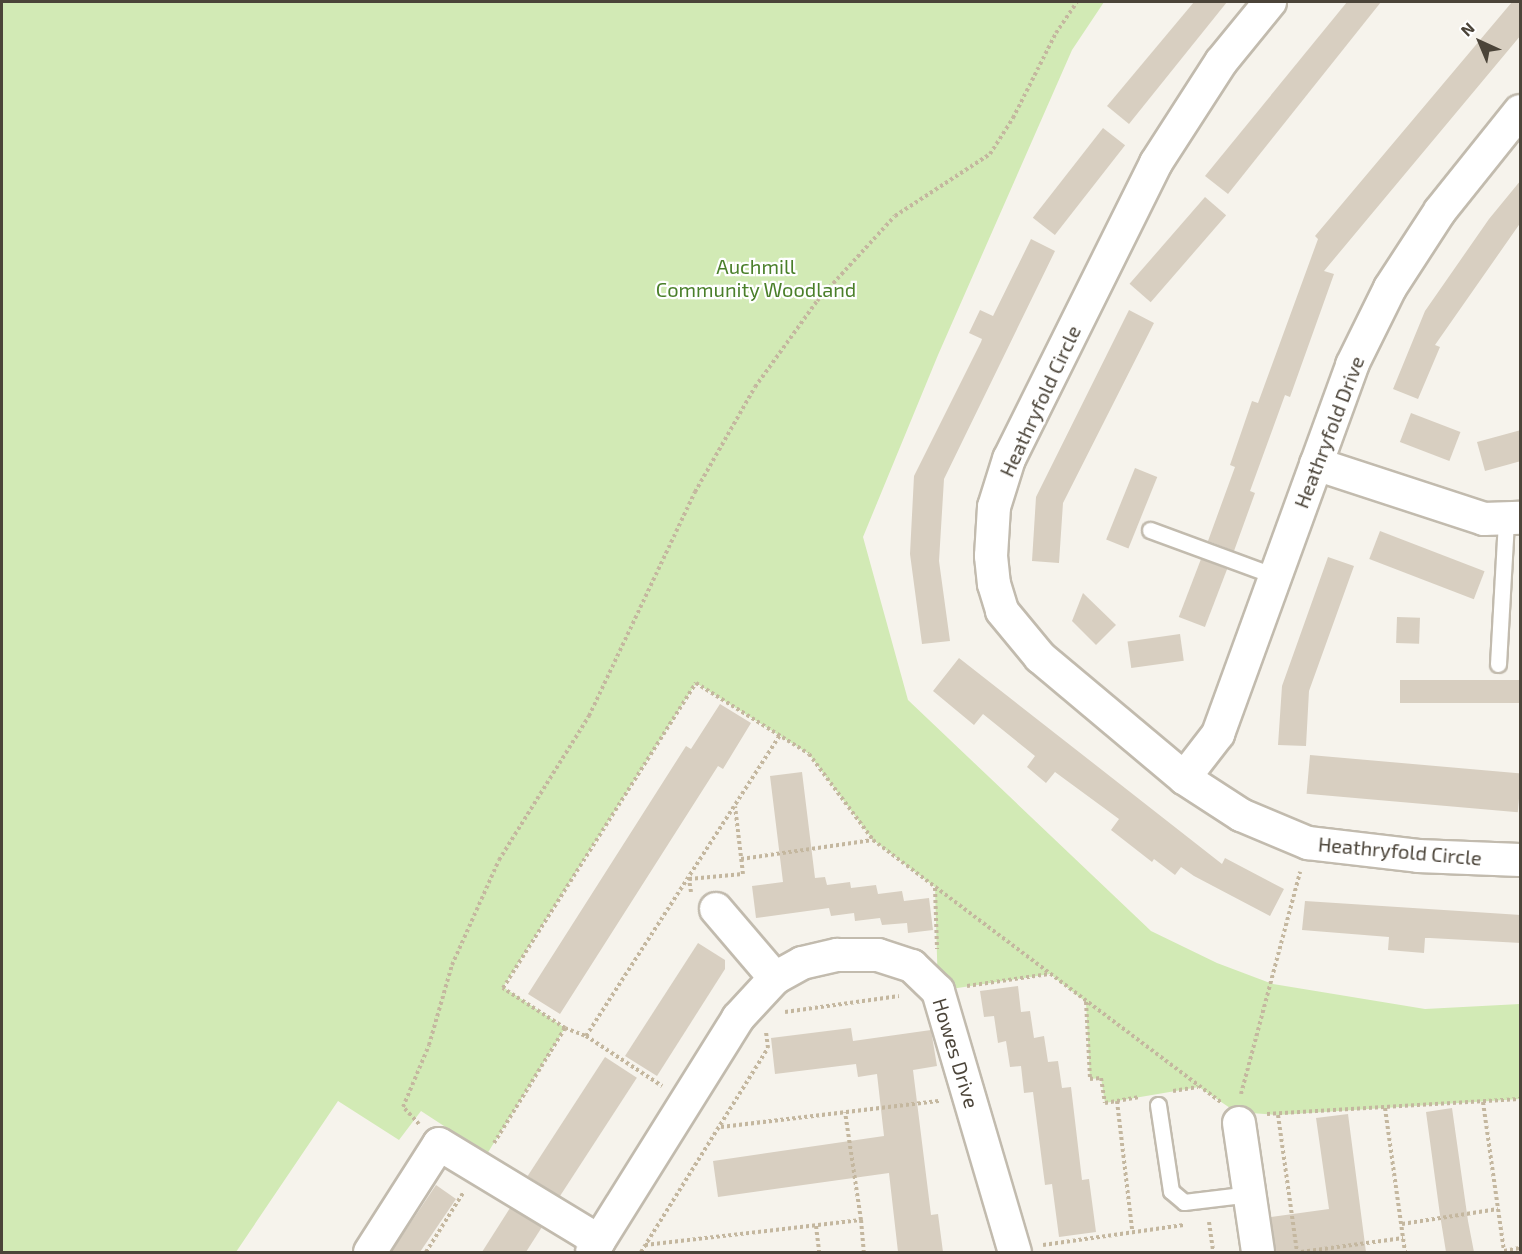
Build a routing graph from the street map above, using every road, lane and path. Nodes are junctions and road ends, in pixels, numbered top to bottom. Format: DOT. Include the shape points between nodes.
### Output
graph roads {
  1 [pos="1077,2"];
  2 [pos="1270,2"];
  3 [pos="1521,111"];
  4 [pos="1316,464"];
  5 [pos="1514,518"];
  6 [pos="1150,530"];
  7 [pos="1275,576"];
  8 [pos="1498,664"];
  9 [pos="780,735"];
  10 [pos="1184,778"];
  11 [pos="735,805"];
  12 [pos="873,840"];
  13 [pos="1308,843"];
  14 [pos="741,859"];
  15 [pos="1521,861"];
  16 [pos="689,879"];
  17 [pos="935,887"];
  18 [pos="716,909"];
  19 [pos="1050,974"];
  20 [pos="775,978"];
  21 [pos="938,991"];
  22 [pos="1086,1002"];
  23 [pos="751,1016"];
  24 [pos="566,1028"];
  25 [pos="586,1036"];
  26 [pos="1199,1087"];
  27 [pos="970,1097"];
  28 [pos="1157,1098"];
  29 [pos="1117,1101"];
  30 [pos="686,1102"];
  31 [pos="1483,1102"];
  32 [pos="1385,1108"];
  33 [pos="845,1112"];
  34 [pos="1278,1115"];
  35 [pos="1239,1123"];
  36 [pos="720,1128"];
  37 [pos="439,1144"];
  38 [pos="1251,1194"];
  39 [pos="1498,1209"];
  40 [pos="861,1220"];
  41 [pos="1198,1223"];
  42 [pos="1402,1224"];
  43 [pos="1187,1225"];
  44 [pos="816,1226"];
  45 [pos="1132,1229"];
  46 [pos="1403,1238"];
  47 [pos="645,1245"];
  48 [pos="596,1247"];
  49 [pos="1521,1248"];
  50 [pos="1014,1251"];
  51 [pos="370,1252"];
  52 [pos="641,1252"];
  53 [pos="819,1252"];
  54 [pos="864,1252"];
  55 [pos="1214,1252"];
  56 [pos="1258,1252"];
  57 [pos="1299,1252"];
  58 [pos="1405,1252"];
  59 [pos="1504,1252"];
  1 -- 37 [label="path" via="990,154 895,216 817,302 754,387 695,492 589,716 499,860 452,965 429,1045 404,1107"];
  2 -- 10 [label="street, Heathryfold Circle" via="1221,62 1156,163 1009,459 994,507 991,556 1002,611 1040,657"];
  3 -- 4 [label="street, Heathryfold Drive" via="1440,211 1390,288 1352,365"];
  4 -- 5 [label="street" via="1484,519"];
  4 -- 7 [label="street, Heathryfold Drive"];
  5 -- 8 [label="lane"];
  6 -- 7 [label="lane"];
  7 -- 10 [label="street, Heathryfold Drive" via="1218,734"];
  9 -- 11 [label="path"];
  10 -- 13 [label="street, Heathryfold Circle" via="1241,815"];
  11 -- 14 [label="path"];
  11 -- 16 [label="path"];
  12 -- 14 [label="path"];
  13 -- 15 [label="street, Heathryfold Circle" via="1418,856"];
  13 -- 35 [label="path" via="1236,1112"];
  14 -- 16 [label="path" via="743,874"];
  16 -- 18 [label="path" via="693,911"];
  16 -- 25 [label="path"];
  17 -- 21 [label="path"];
  18 -- 20 [label="street"];
  19 -- 21 [label="path"];
  20 -- 21 [label="street, Howes Drive" via="802,963 837,955 878,955 912,966"];
  20 -- 23 [label="street, Howes Drive"];
  21 -- 23 [label="path"];
  21 -- 27 [label="street, Howes Drive"];
  22 -- 29 [label="path" via="1090,1079 1101,1078 1105,1103"];
  23 -- 30 [label="street, Howes Drive"];
  23 -- 36 [label="path" via="768,1048"];
  24 -- 25 [label="path"];
  25 -- 30 [label="path"];
  26 -- 28 [label="path"];
  27 -- 33 [label="path"];
  27 -- 50 [label="street, Howes Drive"];
  28 -- 29 [label="path"];
  28 -- 38 [label="lane" via="1170,1191 1184,1202"];
  29 -- 45 [label="path"];
  30 -- 48 [label="street, Howes Drive"];
  31 -- 39 [label="path"];
  32 -- 42 [label="path"];
  33 -- 36 [label="path"];
  33 -- 40 [label="path"];
  34 -- 57 [label="path"];
  35 -- 38 [label="street"];
  36 -- 47 [label="path"];
  37 -- 48 [label="street, Howes Drive"];
  37 -- 51 [label="street"];
  38 -- 56 [label="street"];
  39 -- 42 [label="path"];
  39 -- 59 [label="path"];
  40 -- 44 [label="path"];
  40 -- 54 [label="path"];
  41 -- 55 [label="path" via="1210,1222"];
  42 -- 46 [label="path"];
  43 -- 50 [label="path"];
  44 -- 47 [label="path"];
  44 -- 53 [label="path"];
  46 -- 57 [label="path"];
  46 -- 58 [label="path"];
  47 -- 52 [label="path"];
  49 -- 59 [label="path"];
}
